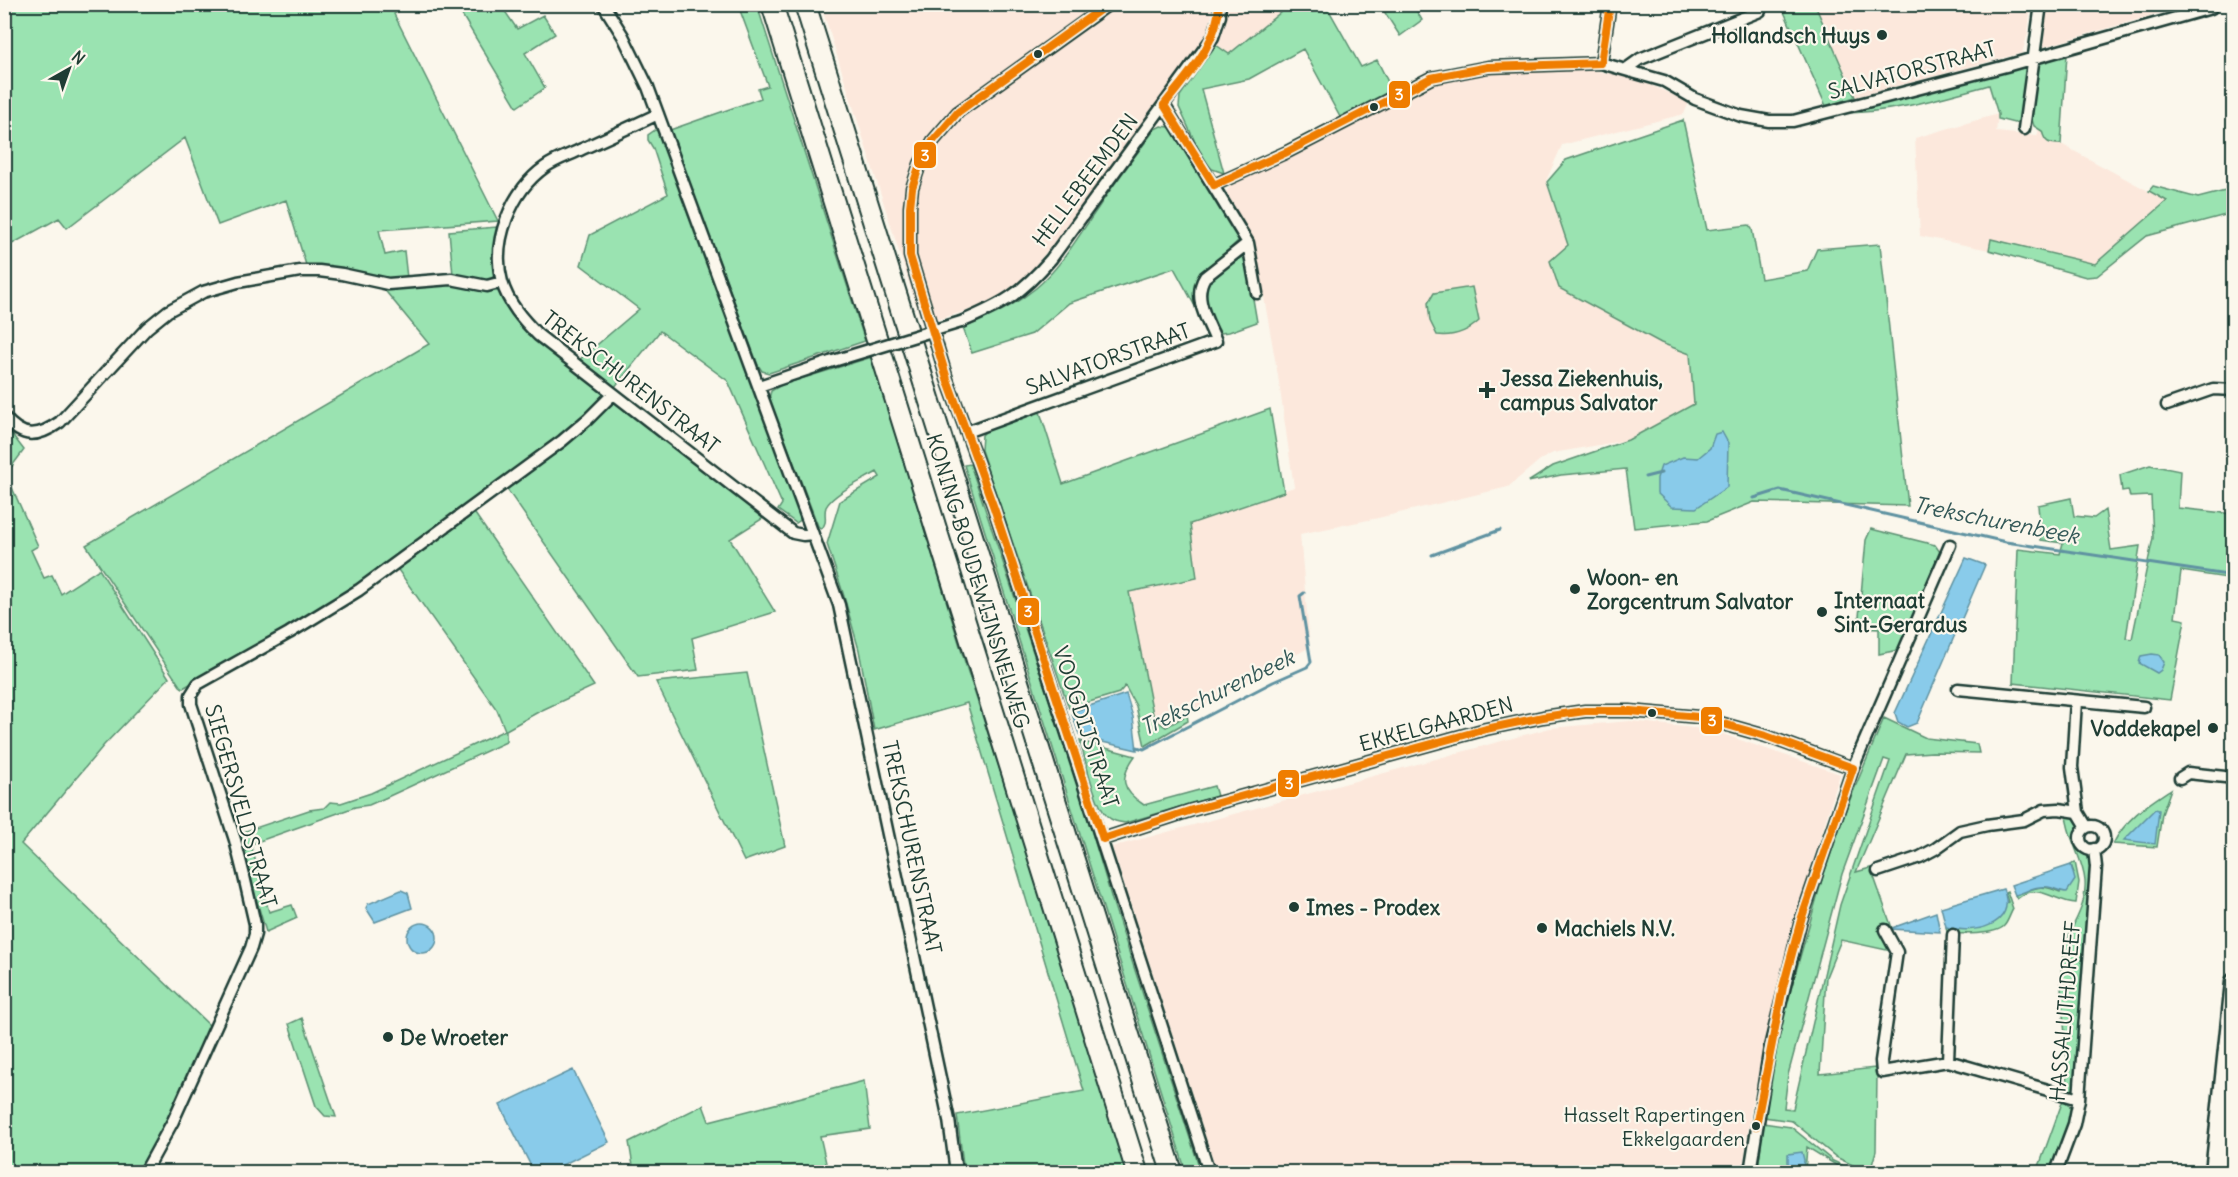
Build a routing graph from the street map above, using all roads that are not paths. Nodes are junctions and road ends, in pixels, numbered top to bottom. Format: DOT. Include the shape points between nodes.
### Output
graph roads {
  1 [pos="603,4"];
  2 [pos="772,4"];
  3 [pos="805,4"];
  4 [pos="1108,4"];
  5 [pos="1219,4"];
  6 [pos="1610,4"];
  7 [pos="2041,4"];
  8 [pos="2211,8"];
  9 [pos="1760,11"];
  10 [pos="2034,58"];
  11 [pos="1601,63"];
  12 [pos="1626,69"];
  13 [pos="1164,105"];
  14 [pos="658,114"];
  15 [pos="2024,129"];
  16 [pos="1214,185"];
  17 [pos="1248,243"];
  18 [pos="502,282"];
  19 [pos="1257,293"];
  20 [pos="759,386"];
  21 [pos="2234,390"];
  22 [pos="613,394"];
  23 [pos="2167,405"];
  24 [pos="4,417"];
  25 [pos="966,432"];
  26 [pos="813,534"];
  27 [pos="1950,545"];
  28 [pos="1958,689"];
  29 [pos="2076,700"];
  30 [pos="2144,707"];
  31 [pos="1853,768"];
  32 [pos="2180,778"];
  33 [pos="2234,778"];
  34 [pos="2078,812"];
  35 [pos="2087,827"];
  36 [pos="1102,839"];
  37 [pos="2094,849"];
  38 [pos="1878,870"];
  39 [pos="1885,930"];
  40 [pos="1953,935"];
  41 [pos="2234,982"];
  42 [pos="1948,1061"];
  43 [pos="2079,1099"];
  44 [pos="2234,1112"];
  45 [pos="145,1173"];
  46 [pos="956,1173"];
  47 [pos="1137,1173"];
  48 [pos="1172,1173"];
  49 [pos="1209,1173"];
  50 [pos="1750,1173"];
  51 [pos="2056,1173"];
  52 [pos="2214,1173"];
  53 [pos="2227,1173"];
  1 -- 14 [label="street, TREKSCHURENSTRAAT" via="623,36"];
  2 -- 47 [label="highway, KONING BOUDEWIJNSNELWEG"];
  3 -- 48 [label="highway, KONING BOUDEWIJNSNELWEG"];
  4 -- 25 [label="street" via="958,112 933,141 912,188 910,256"];
  5 -- 13 [label="street, HELLEBEEMDEN" via="1220,16 1213,37"];
  6 -- 11 [label="street"];
  7 -- 10 [label="street"];
  8 -- 10 [label="street, SALVATORSTRAAT"];
  9 -- 12 [label="street" via="1640,59"];
  10 -- 12 [label="street, SALVATORSTRAAT" via="1793,121 1741,116 1695,99 1664,81"];
  10 -- 15 [label="street"];
  11 -- 12 [label="street, SALVATORSTRAAT"];
  11 -- 16 [label="street, SALVATORSTRAAT" via="1488,67 1431,78"];
  13 -- 16 [label="street"];
  13 -- 20 [label="street, HELLEBEEMDEN, bridge" via="1038,274 1012,297 961,322"];
  14 -- 18 [label="street, TREKSCHURENSTRAAT" via="557,160 534,177 516,199 505,224 500,250"];
  14 -- 20 [label="street, TREKSCHURENSTRAAT"];
  16 -- 17 [label="street"];
  17 -- 19 [label="street"];
  17 -- 25 [label="street, SALVATORSTRAAT" via="1202,282 1199,296 1216,341"];
  18 -- 22 [label="street, TREKSCHURENSTRAAT" via="512,304 538,335"];
  18 -- 24 [label="street" via="487,286 451,279 388,284 320,271 238,282 203,292 168,311 49,430 24,434"];
  20 -- 26 [label="street, TREKSCHURENSTRAAT"];
  21 -- 23 [label="street" via="2214,389"];
  22 -- 26 [label="street, TREKSCHURENSTRAAT" via="793,534"];
  22 -- 45 [label="street, SIEGERSVELDSTRAAT" via="562,441 359,590 192,690 191,704 235,840 255,934 173,1121"];
  25 -- 36 [label="street, VOOGDIJSTRAAT"];
  26 -- 46 [label="street, TREKSCHURENSTRAAT" via="851,656 949,1120"];
  27 -- 31 [label="street"];
  28 -- 29 [label="street"];
  29 -- 30 [label="street"];
  29 -- 34 [label="street" via="2072,767"];
  31 -- 36 [label="street, EKKELGAARDEN" via="1766,736 1699,717 1584,711 1486,729 1192,810"];
  31 -- 50 [label="street" via="1786,976 1768,1057"];
  32 -- 33 [label="street" via="2188,773"];
  34 -- 35 [label="street"];
  34 -- 38 [label="street" via="2044,810 2024,820 1960,831 1920,857"];
  35 -- 37 [label="street" via="2080,836 2081,844"];
  35 -- 37 [label="street" via="2096,827 2103,835 2101,845"];
  36 -- 49 [label="street, VOOGDIJSTRAAT"];
  37 -- 43 [label="street, HASSALUTHDREEF" via="2096,867"];
  39 -- 42 [label="street" via="1897,952 1882,1072"];
  40 -- 42 [label="street"];
  41 -- 52 [label="main road"];
  42 -- 43 [label="street"];
  43 -- 51 [label="street, HASSALUTHDREEF"];
  44 -- 53 [label="main road"];
}
